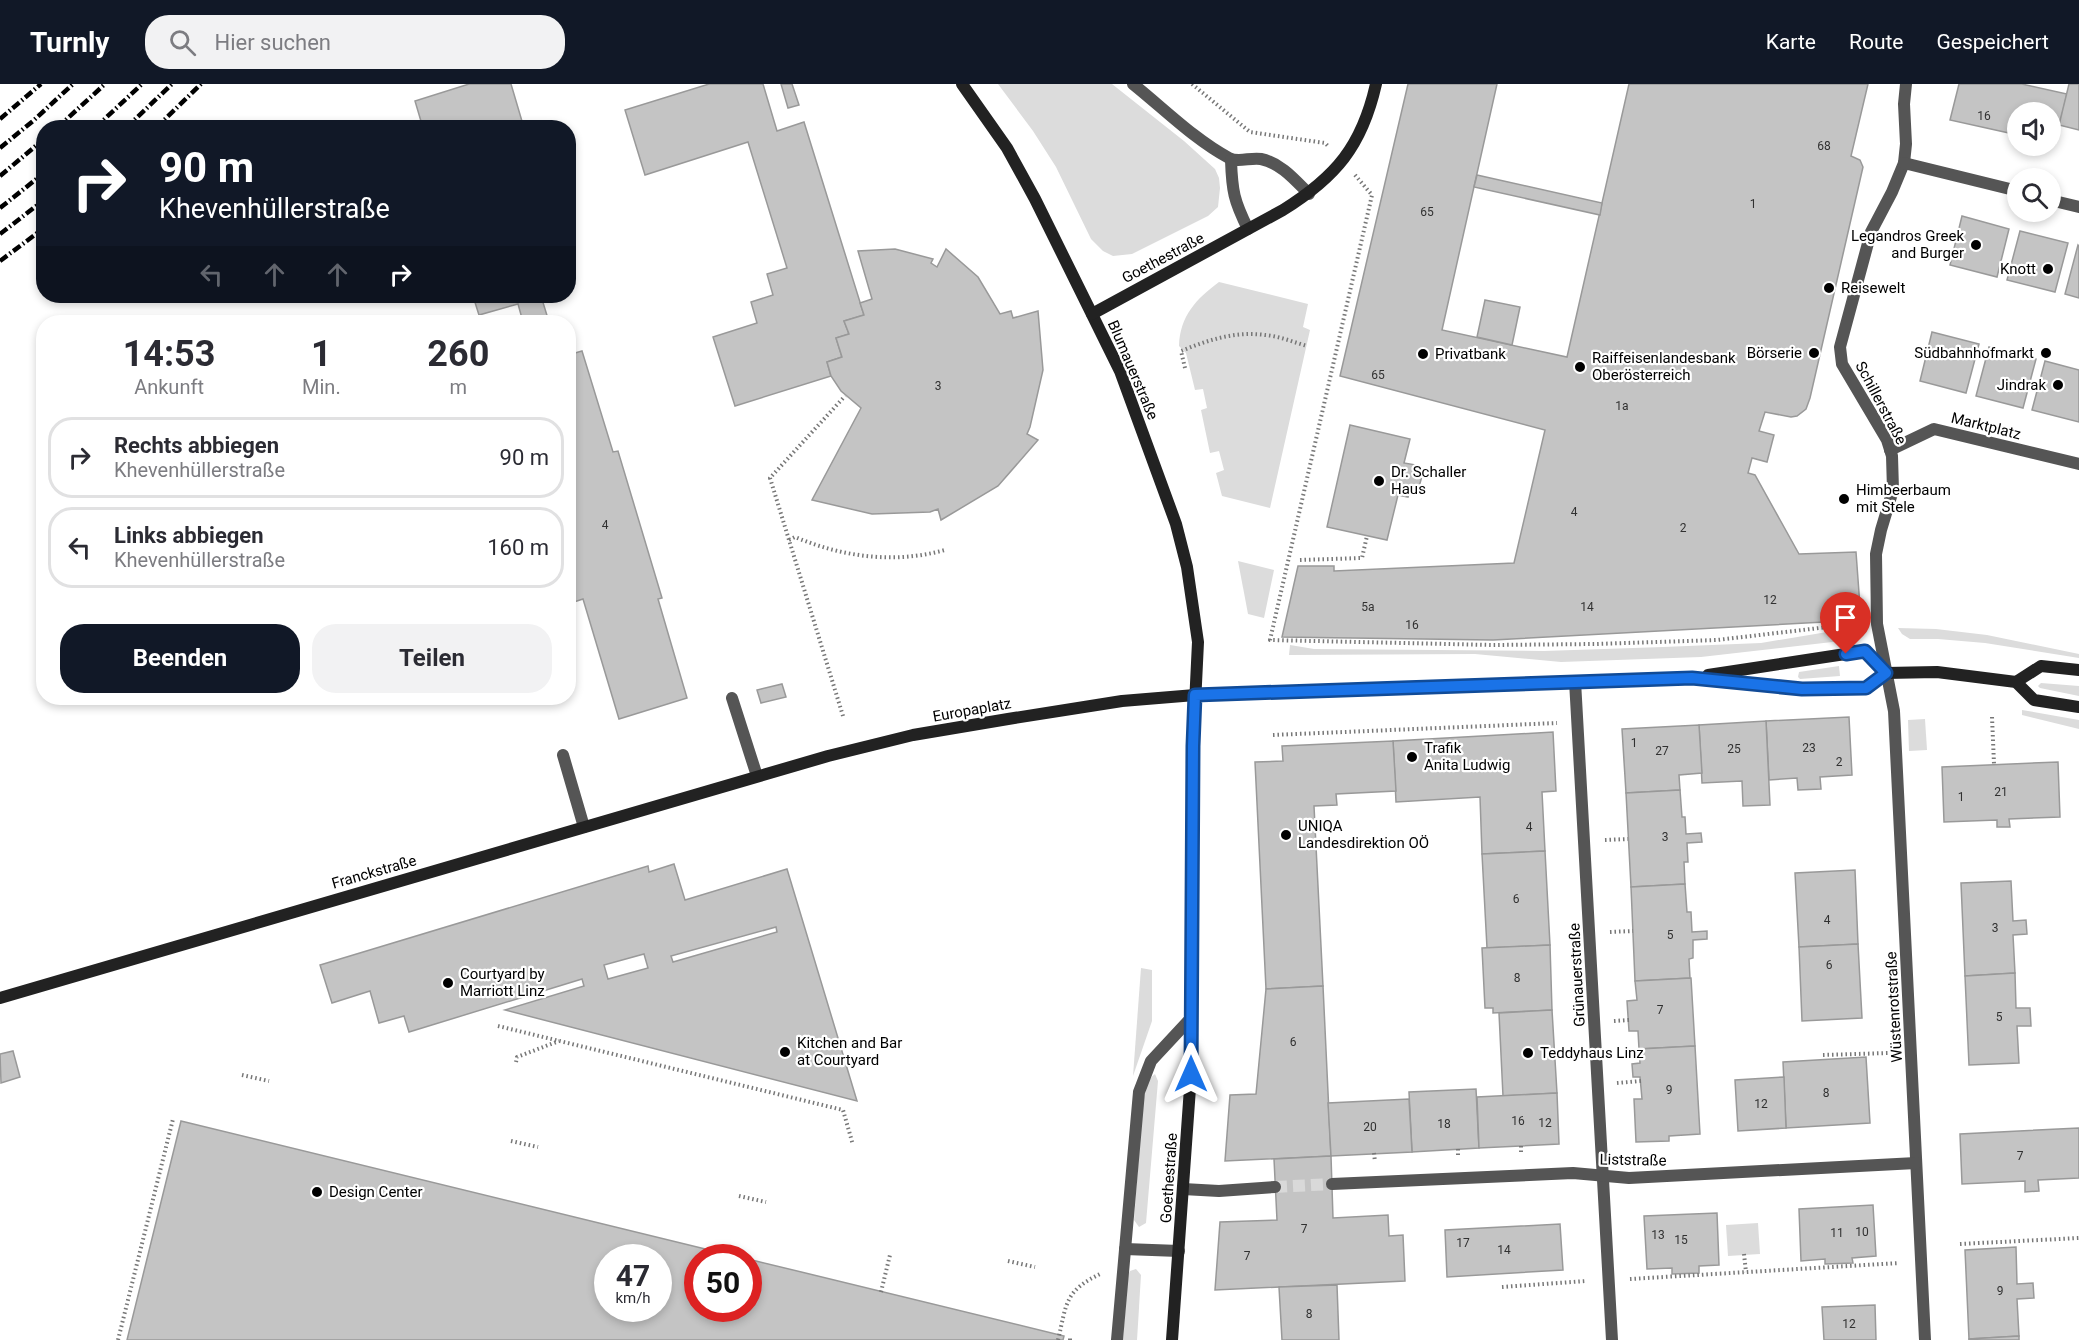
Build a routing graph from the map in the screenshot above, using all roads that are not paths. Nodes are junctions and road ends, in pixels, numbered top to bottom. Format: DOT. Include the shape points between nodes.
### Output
graph roads {
  1 [pos="962,84"];
  2 [pos="1133,84"];
  3 [pos="1376,84"];
  4 [pos="1906,84"];
  5 [pos="1231,160"];
  6 [pos="1904,163"];
  7 [pos="2007,188"];
  8 [pos="1309,194"];
  9 [pos="2061,203"];
  10 [pos="2079,207"];
  11 [pos="1248,229"];
  12 [pos="1092,314"];
  13 [pos="1890,450"];
  14 [pos="2079,464"];
  15 [pos="2079,670"];
  16 [pos="1886,673"];
  17 [pos="1692,678"];
  18 [pos="1575,681"];
  19 [pos="2016,682"];
  20 [pos="1195,695"];
  21 [pos="732,698"];
  22 [pos="2079,707"];
  23 [pos="563,755"];
  24 [pos="757,776"];
  25 [pos="584,827"];
  26 [pos="0,998"];
  27 [pos="1192,1017"];
  28 [pos="1916,1163"];
  29 [pos="1603,1176"];
  30 [pos="1332,1184"];
  31 [pos="1275,1187"];
  32 [pos="1183,1189"];
  33 [pos="1125,1249"];
  34 [pos="1179,1251"];
  35 [pos="1117,1340"];
  36 [pos="1172,1340"];
  37 [pos="1612,1340"];
  38 [pos="1925,1340"];
  1 -- 12 [label="main road, Blumauerstraße" via="1007,148"];
  2 -- 5 [label="street"];
  3 -- 8 [label="main road, Goethestraße" via="1355,143 1343,162"];
  4 -- 6 [label="street, Schillerstraße"];
  5 -- 8 [label="street" via="1260,159 1290,175"];
  5 -- 11 [label="street" via="1232,191"];
  6 -- 7 [label="street"];
  6 -- 13 [label="street, Schillerstraße" via="1871,232 1840,347 1842,364"];
  8 -- 11 [label="main road, Goethestraße"];
  9 -- 10 [label="street"];
  11 -- 12 [label="main road, Goethestraße"];
  12 -- 20 [label="main road, Blumauerstraße" via="1120,371 1176,524 1198,642"];
  13 -- 14 [label="street, Marktplatz" via="1934,429"];
  13 -- 16 [label="street, Schillerstraße" via="1893,490 1876,554 1877,624"];
  15 -- 19 [label="main road" via="2041,666"];
  16 -- 17 [label="main road" via="1866,688 1802,689"];
  16 -- 17 [label="main road" via="1865,651"];
  16 -- 19 [label="main road" via="1937,672"];
  16 -- 28 [label="street, Wüstenrotstraße" via="1894,711"];
  17 -- 18 [label="main road, Europaplatz"];
  18 -- 20 [label="main road, Europaplatz"];
  18 -- 29 [label="street, Grünauerstraße"];
  19 -- 22 [label="main road" via="2034,700"];
  20 -- 24 [label="main road, Europaplatz" via="1122,701 913,735"];
  20 -- 27 [label="main road, Goethestraße"];
  21 -- 24 [label="street"];
  23 -- 25 [label="street"];
  24 -- 25 [label="main road, Franckstraße"];
  25 -- 26 [label="main road, Franckstraße"];
  27 -- 32 [label="main road, Goethestraße"];
  27 -- 33 [label="street" via="1151,1061 1139,1092"];
  28 -- 29 [label="street, Liststraße" via="1629,1178"];
  28 -- 38 [label="street, Wüstenrotstraße"];
  29 -- 30 [label="street, Liststraße" via="1573,1173"];
  29 -- 37 [label="street, Grünauerstraße"];
  31 -- 32 [label="street"];
  32 -- 34 [label="main road, Goethestraße"];
  33 -- 34 [label="street"];
  33 -- 35 [label="street"];
  34 -- 36 [label="main road, Goethestraße"];
}
